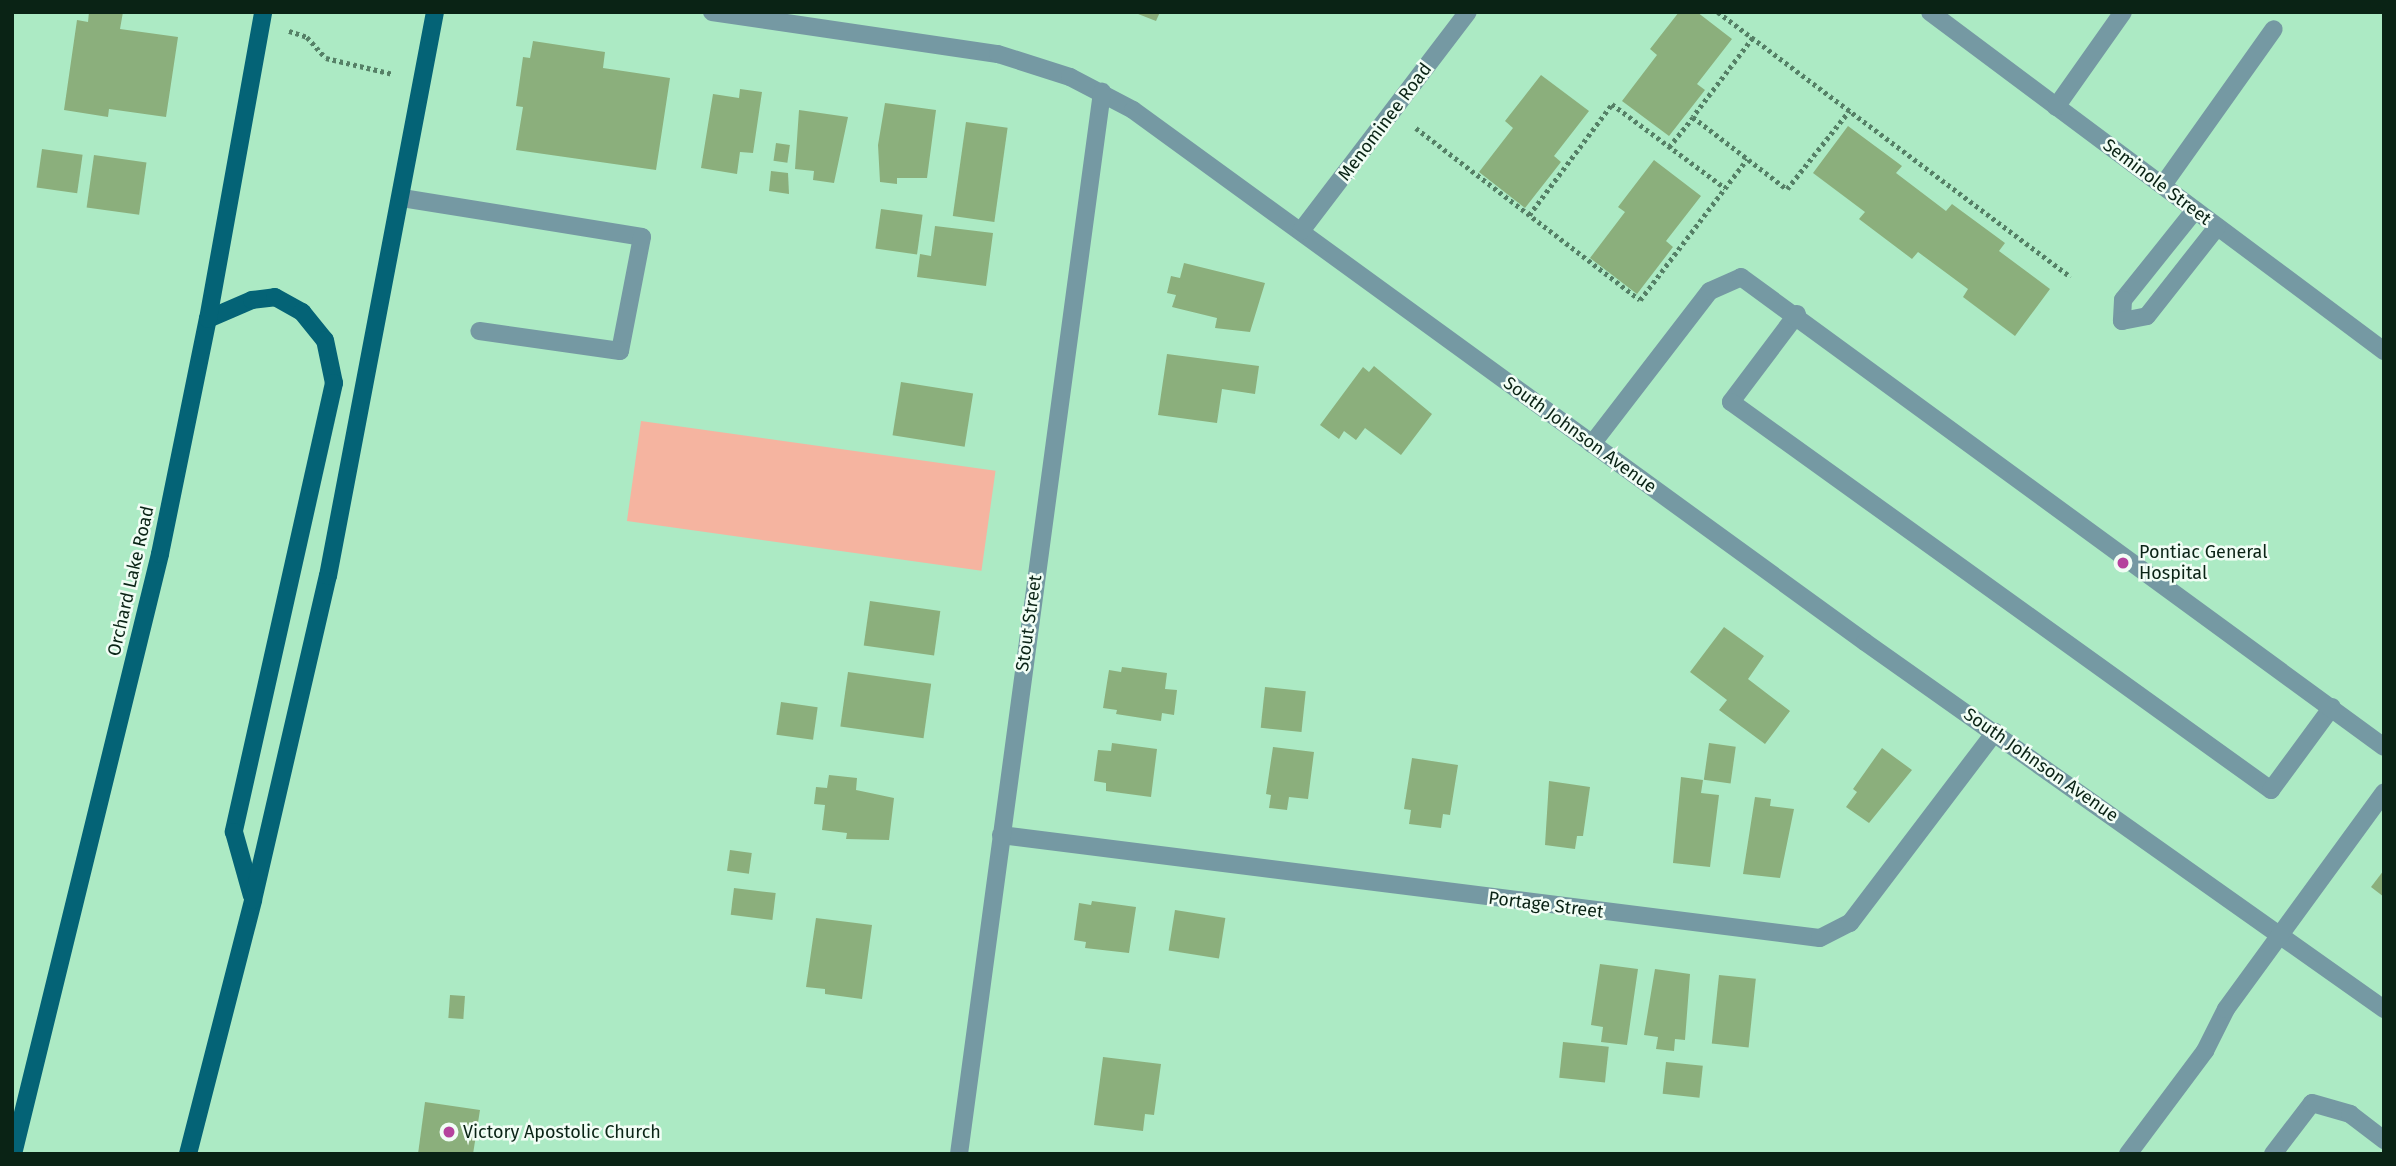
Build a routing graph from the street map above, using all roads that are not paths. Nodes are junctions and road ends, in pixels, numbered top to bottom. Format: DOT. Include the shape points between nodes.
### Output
graph roads {
  1 [pos="263,12"];
  2 [pos="435,12"];
  3 [pos="712,12"];
  4 [pos="1468,12"];
  5 [pos="1930,12"];
  6 [pos="2123,12"];
  7 [pos="2274,29"];
  8 [pos="1102,92"];
  9 [pos="2056,107"];
  10 [pos="2163,186"];
  11 [pos="402,198"];
  12 [pos="2195,210"];
  13 [pos="2217,227"];
  14 [pos="1301,231"];
  15 [pos="1797,314"];
  16 [pos="208,319"];
  17 [pos="479,331"];
  18 [pos="2384,351"];
  19 [pos="1592,444"];
  20 [pos="2332,707"];
  21 [pos="1995,732"];
  22 [pos="2384,747"];
  23 [pos="2384,792"];
  24 [pos="1001,835"];
  25 [pos="253,900"];
  26 [pos="2280,934"];
  27 [pos="2384,1009"];
  28 [pos="2384,1140"];
  29 [pos="13,1154"];
  30 [pos="188,1154"];
  31 [pos="959,1154"];
  32 [pos="2128,1154"];
  33 [pos="2273,1154"];
  1 -- 16 [label="main road, Orchard Lake Road"];
  2 -- 11 [label="main road"];
  3 -- 8 [label="street, South Johnson Avenue" via="985,51 1037,65"];
  4 -- 14 [label="street, Menominee Road"];
  5 -- 9 [label="street, Seminole Street"];
  6 -- 9 [label="street"];
  7 -- 10 [label="street"];
  8 -- 14 [label="street, South Johnson Avenue"];
  8 -- 24 [label="street, Stout Street"];
  9 -- 10 [label="street, Seminole Street"];
  10 -- 12 [label="street, Seminole Street"];
  11 -- 17 [label="street" via="642,237 620,351"];
  11 -- 25 [label="main road" via="328,576"];
  12 -- 13 [label="street, Seminole Street"];
  12 -- 13 [label="street" via="2123,300 2123,321 2147,316"];
  13 -- 18 [label="street, Seminole Street"];
  14 -- 19 [label="street, South Johnson Avenue"];
  15 -- 19 [label="street" via="1741,277 1710,291"];
  15 -- 20 [label="street"];
  15 -- 20 [label="street" via="1731,402 2271,790"];
  16 -- 25 [label="main road" via="253,300 275,297 302,313 325,340 334,383 234,832"];
  16 -- 29 [label="main road, Orchard Lake Road" via="160,554"];
  19 -- 21 [label="street, South Johnson Avenue"];
  20 -- 22 [label="street"];
  21 -- 24 [label="street, Portage Street" via="1850,923 1820,938"];
  21 -- 26 [label="street, South Johnson Avenue"];
  23 -- 26 [label="street"];
  24 -- 31 [label="street, Stout Street"];
  25 -- 30 [label="main road"];
  26 -- 27 [label="street, South Johnson Avenue"];
  26 -- 32 [label="street" via="2226,1009 2205,1051"];
  28 -- 33 [label="street" via="2350,1114 2312,1103"];
}
